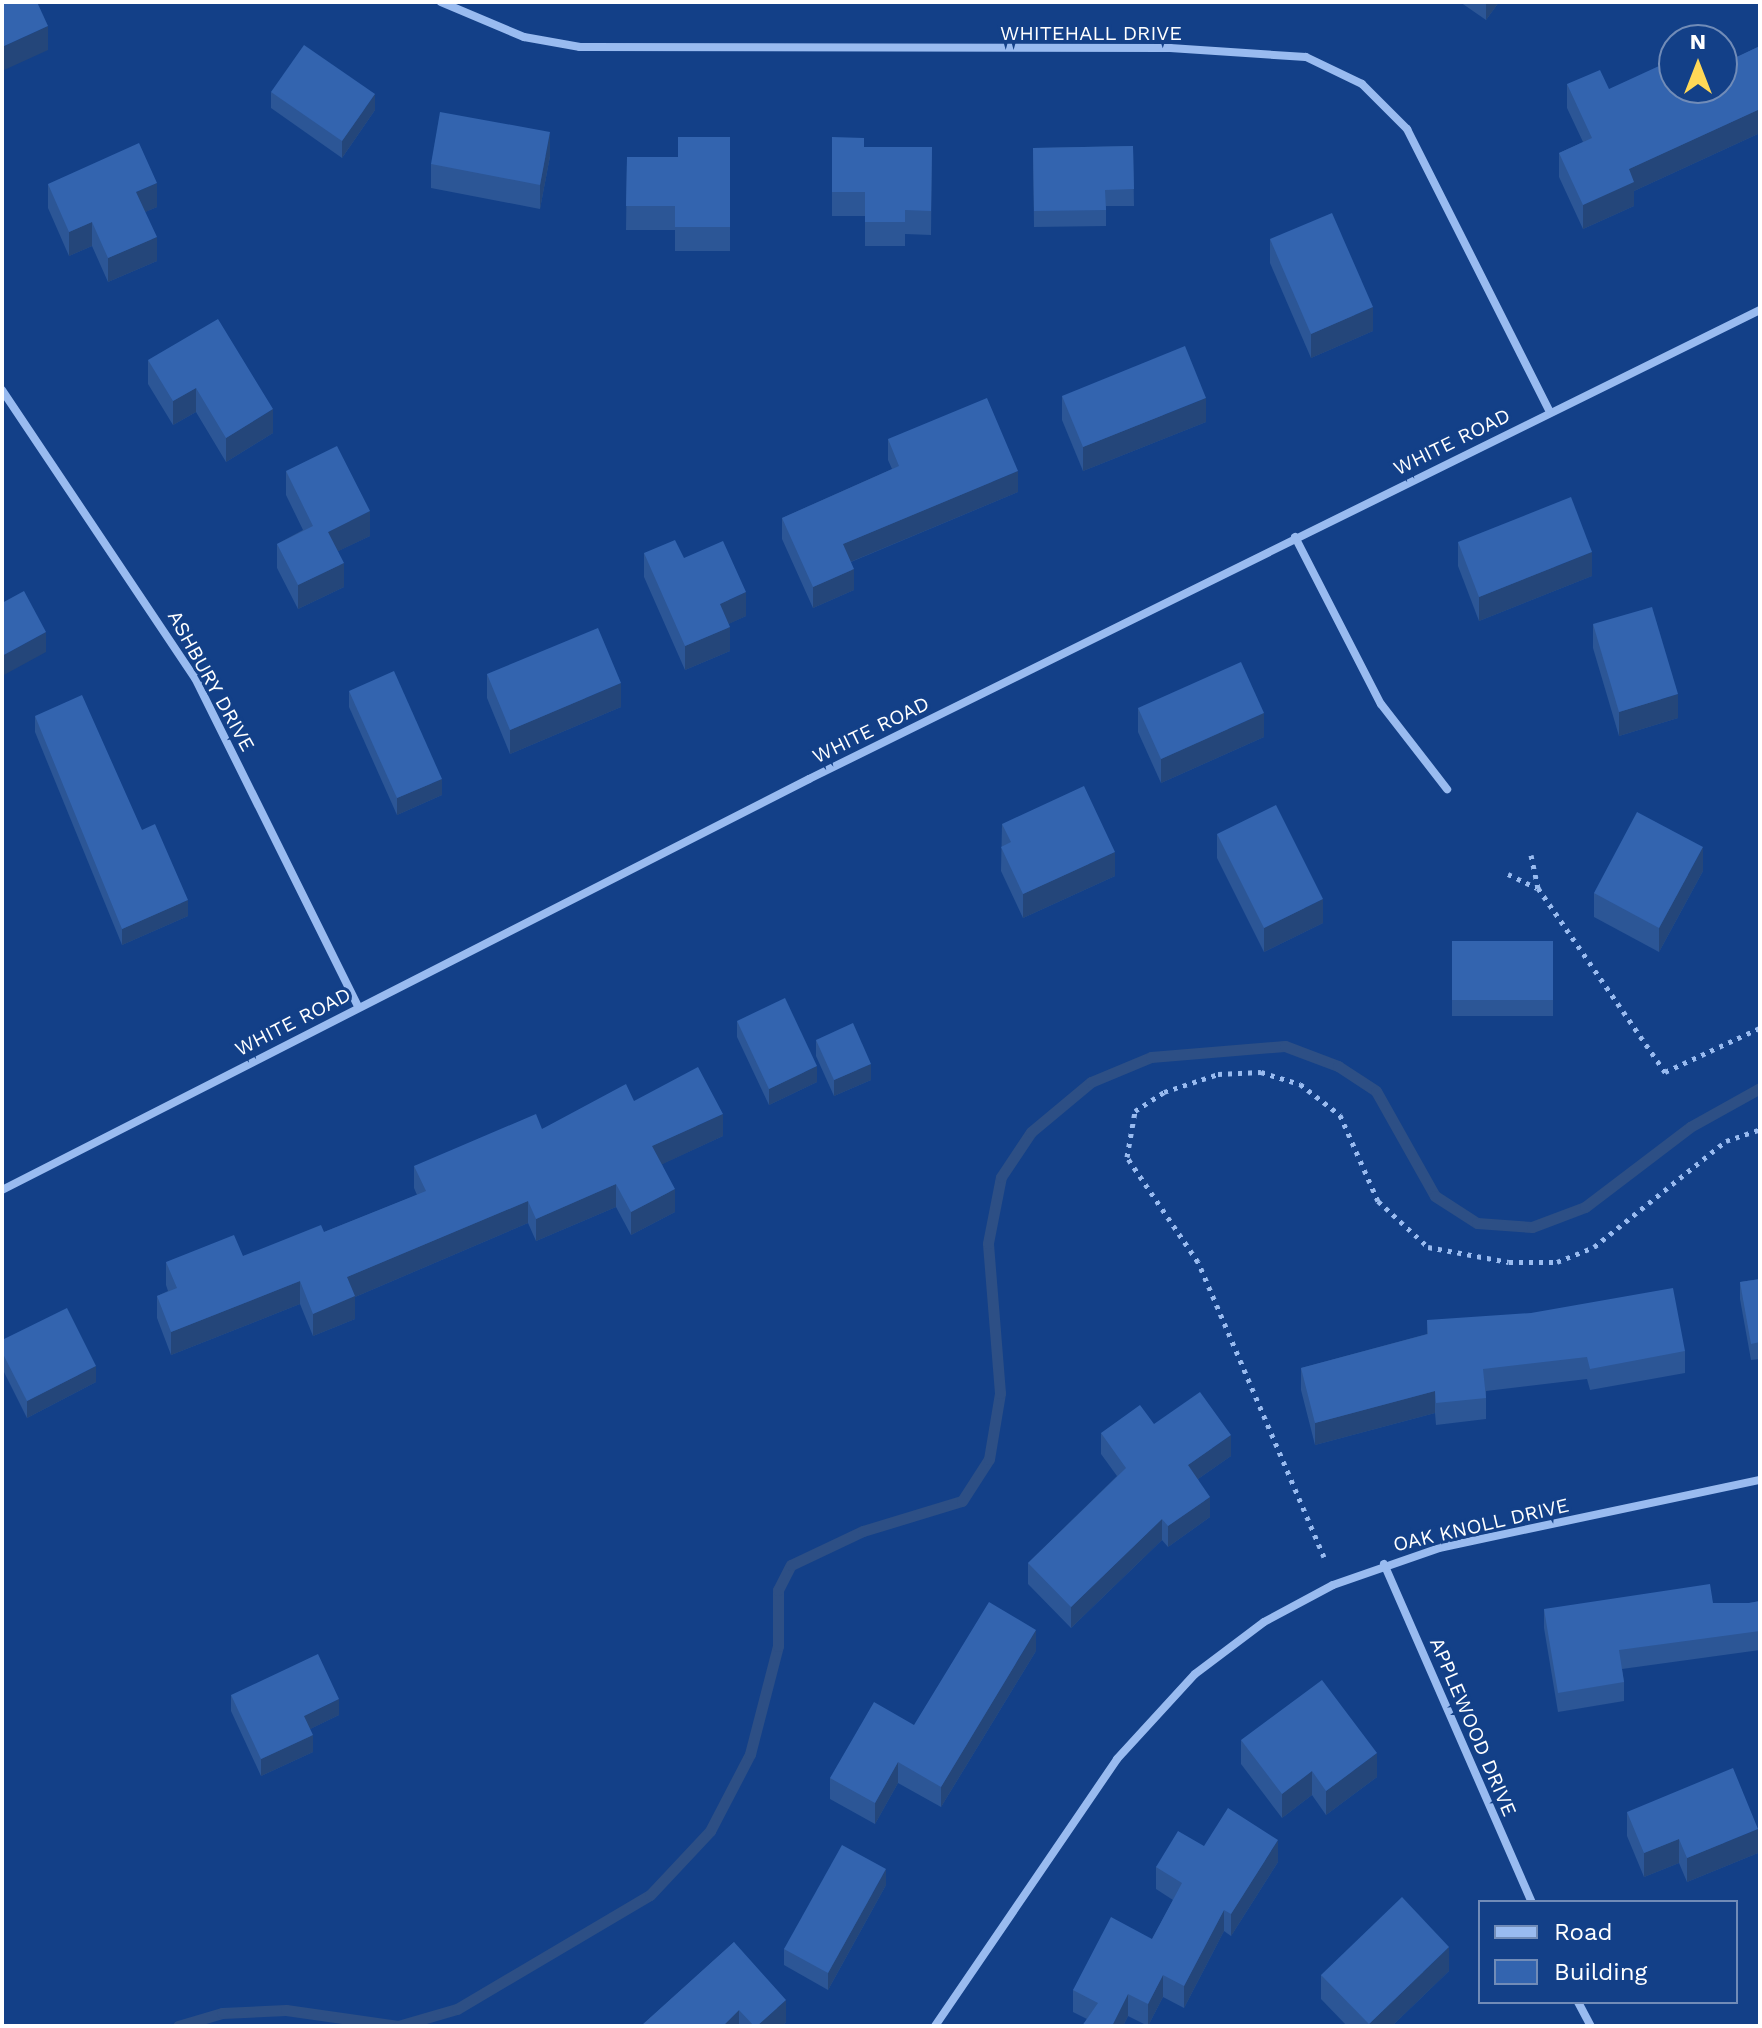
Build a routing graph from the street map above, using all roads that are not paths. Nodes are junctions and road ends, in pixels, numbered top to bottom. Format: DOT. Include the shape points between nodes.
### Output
graph roads {
  1 [pos="441,2"];
  2 [pos="1760,310"];
  3 [pos="2,390"];
  4 [pos="1550,412"];
  5 [pos="1295,537"];
  6 [pos="1447,789"];
  7 [pos="358,1006"];
  8 [pos="2,1190"];
  9 [pos="1760,1480"];
  10 [pos="1384,1564"];
  11 [pos="1531,1900"];
  12 [pos="1579,2004"];
  13 [pos="935,2026"];
  14 [pos="1591,2026"];
  1 -- 4 [label="street, WHITEHALL DRIVE" via="524,37 580,47 1170,48 1306,57 1362,84 1407,129"];
  2 -- 4 [label="street, WHITE ROAD"];
  3 -- 7 [label="street, ASHBURY DRIVE" via="195,678"];
  4 -- 5 [label="street, WHITE ROAD"];
  5 -- 6 [label="street" via="1381,704"];
  5 -- 7 [label="street, WHITE ROAD"];
  7 -- 8 [label="street, WHITE ROAD"];
  9 -- 10 [label="street, OAK KNOLL DRIVE"];
  10 -- 11 [label="street, APPLEWOOD DRIVE"];
  10 -- 13 [label="street, OAK KNOLL DRIVE" via="1264,1622 1154,1715"];
  12 -- 14 [label="street"];
}
